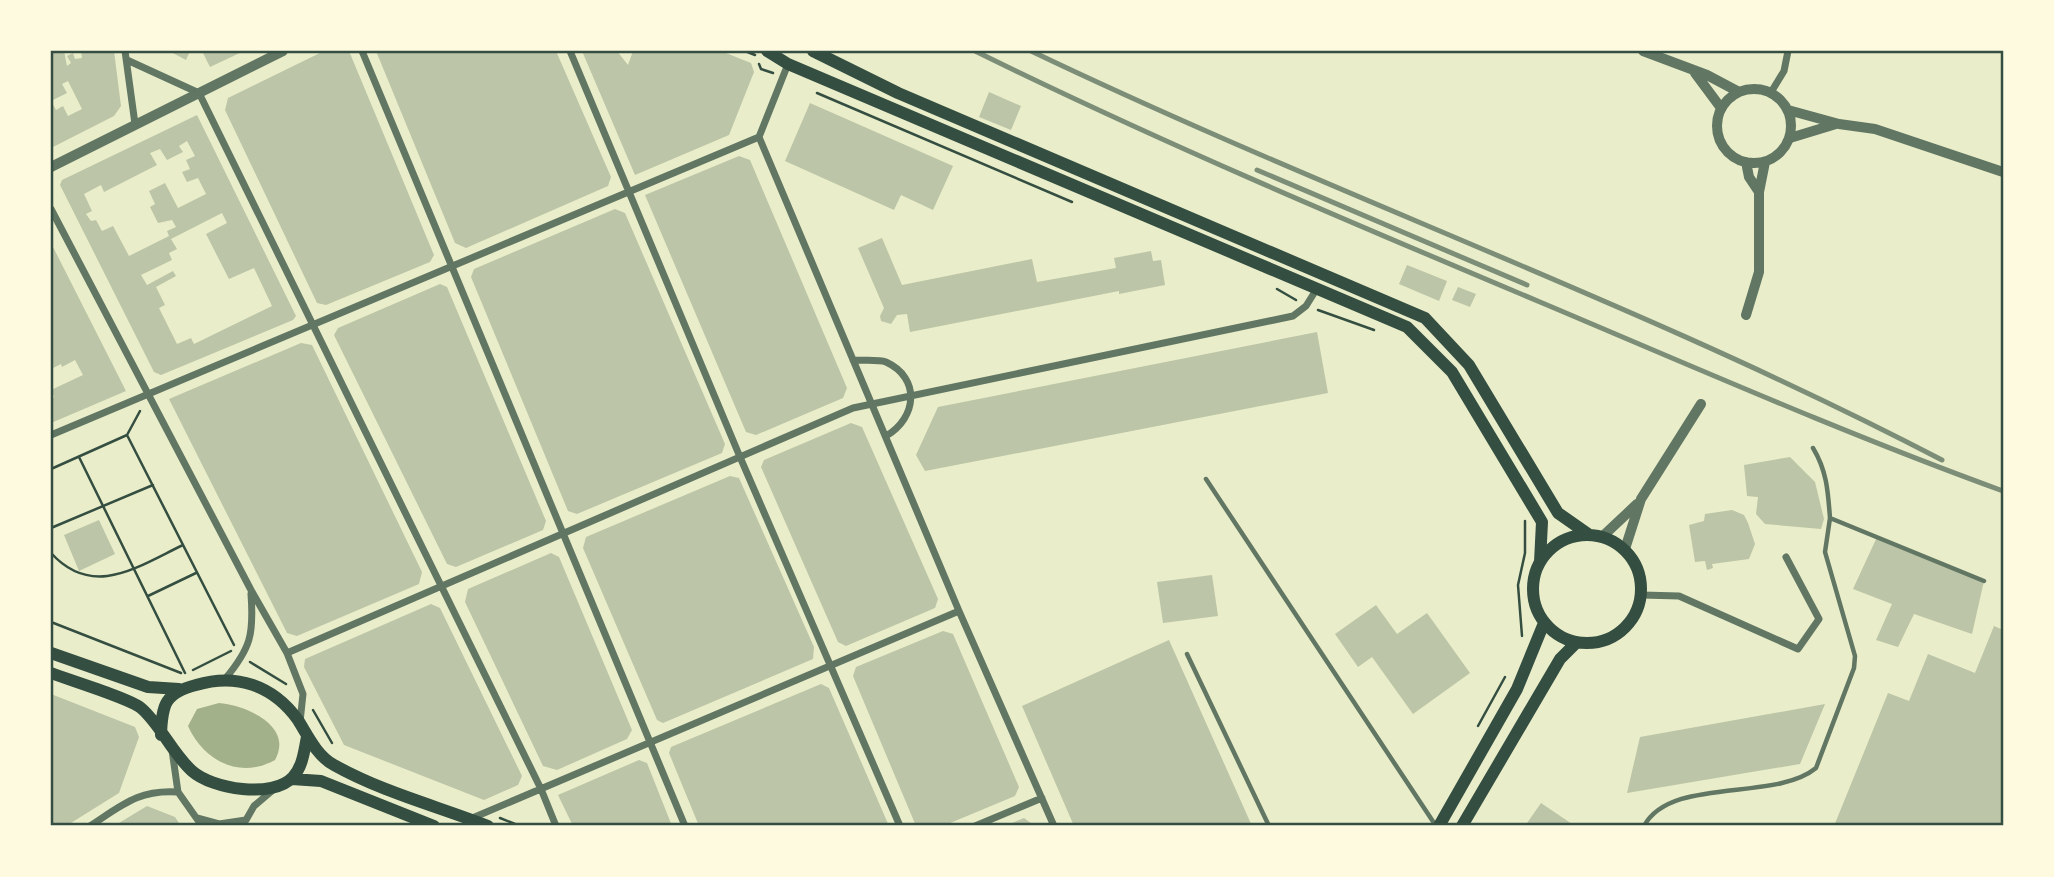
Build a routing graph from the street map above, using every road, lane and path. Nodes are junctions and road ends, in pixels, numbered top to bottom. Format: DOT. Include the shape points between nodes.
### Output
graph roads {
  1 [pos="125,51"];
  2 [pos="283,51"];
  3 [pos="362,51"];
  4 [pos="570,51"];
  5 [pos="745,51"];
  6 [pos="768,51"];
  7 [pos="813,51"];
  8 [pos="1643,51"];
  9 [pos="1788,51"];
  10 [pos="127,60"];
  11 [pos="785,70"];
  12 [pos="1695,72"];
  13 [pos="814,92"];
  14 [pos="1739,92"];
  15 [pos="199,93"];
  16 [pos="1770,94"];
  17 [pos="1721,108"];
  18 [pos="1788,110"];
  19 [pos="135,124"];
  20 [pos="1839,124"];
  21 [pos="759,137"];
  22 [pos="1790,138"];
  23 [pos="1746,162"];
  24 [pos="1765,162"];
  25 [pos="51,167"];
  26 [pos="2003,172"];
  27 [pos="629,191"];
  28 [pos="1759,192"];
  29 [pos="1078,204"];
  30 [pos="51,209"];
  31 [pos="451,269"];
  32 [pos="1265,284"];
  33 [pos="1316,290"];
  34 [pos="1306,306"];
  35 [pos="1745,315"];
  36 [pos="314,326"];
  37 [pos="1384,334"];
  38 [pos="853,360"];
  39 [pos="911,394"];
  40 [pos="149,396"];
  41 [pos="872,403"];
  42 [pos="1701,404"];
  43 [pos="51,435"];
  44 [pos="127,435"];
  45 [pos="887,436"];
  46 [pos="1814,448"];
  47 [pos="79,457"];
  48 [pos="740,457"];
  49 [pos="51,469"];
  50 [pos="1206,479"];
  51 [pos="153,485"];
  52 [pos="1641,499"];
  53 [pos="103,508"];
  54 [pos="1526,515"];
  55 [pos="1830,518"];
  56 [pos="51,528"];
  57 [pos="1588,534"];
  58 [pos="563,536"];
  59 [pos="1603,536"];
  60 [pos="183,545"];
  61 [pos="1625,550"];
  62 [pos="51,553"];
  63 [pos="1786,557"];
  64 [pos="1540,562"];
  65 [pos="134,568"];
  66 [pos="197,573"];
  67 [pos="1984,581"];
  68 [pos="440,588"];
  69 [pos="251,590"];
  70 [pos="1642,595"];
  71 [pos="148,596"];
  72 [pos="958,611"];
  73 [pos="51,622"];
  74 [pos="1544,622"];
  75 [pos="1577,642"];
  76 [pos="1521,643"];
  77 [pos="51,653"];
  78 [pos="287,653"];
  79 [pos="1187,654"];
  80 [pos="242,658"];
  81 [pos="831,666"];
  82 [pos="208,669"];
  83 [pos="51,673"];
  84 [pos="1508,673"];
  85 [pos="185,674"];
  86 [pos="225,679"];
  87 [pos="177,684"];
  88 [pos="303,694"];
  89 [pos="300,723"];
  90 [pos="1477,727"];
  91 [pos="161,735"];
  92 [pos="307,737"];
  93 [pos="649,745"];
  94 [pos="172,750"];
  95 [pos="330,763"];
  96 [pos="292,779"];
  97 [pos="277,786"];
  98 [pos="541,789"];
  99 [pos="178,792"];
  100 [pos="1042,798"];
  101 [pos="197,818"];
  102 [pos="470,819"];
  103 [pos="245,823"];
  104 [pos="90,826"];
  105 [pos="202,826"];
  106 [pos="434,826"];
  107 [pos="488,826"];
  108 [pos="556,826"];
  109 [pos="685,826"];
  110 [pos="900,826"];
  111 [pos="975,826"];
  112 [pos="1054,826"];
  113 [pos="1269,826"];
  114 [pos="1438,826"];
  115 [pos="1462,826"];
  116 [pos="1644,826"];
  1 -- 10 [label="street"];
  2 -- 15 [label="street"];
  3 -- 31 [label="street"];
  4 -- 27 [label="street"];
  5 -- 11 [label="path" via="755,55 761,69"];
  6 -- 11 [label="main road"];
  7 -- 57 [label="main road" via="898,93 1425,318 1469,365 1558,513"];
  8 -- 12 [label="street"];
  9 -- 16 [label="street" via="1784,71"];
  10 -- 15 [label="street"];
  10 -- 19 [label="street"];
  11 -- 21 [label="street"];
  11 -- 33 [label="main road"];
  12 -- 14 [label="street"];
  12 -- 17 [label="street"];
  13 -- 29 [label="path"];
  14 -- 16 [label="street" via="1752,89"];
  14 -- 17 [label="street"];
  15 -- 19 [label="street"];
  15 -- 36 [label="street"];
  16 -- 18 [label="street"];
  17 -- 23 [label="street" via="1718,129 1722,144"];
  18 -- 20 [label="street"];
  18 -- 22 [label="street"];
  19 -- 25 [label="street"];
  20 -- 22 [label="street"];
  20 -- 26 [label="street" via="1875,129"];
  21 -- 27 [label="street"];
  21 -- 38 [label="street"];
  22 -- 24 [label="street" via="1778,155"];
  23 -- 24 [label="street"];
  23 -- 28 [label="street"];
  24 -- 28 [label="street"];
  27 -- 31 [label="street"];
  27 -- 48 [label="street"];
  28 -- 35 [label="street" via="1759,272"];
  30 -- 40 [label="street"];
  31 -- 36 [label="street"];
  31 -- 58 [label="street"];
  32 -- 34 [label="path"];
  33 -- 34 [label="street"];
  33 -- 64 [label="main road" via="1407,327 1452,372 1542,522"];
  34 -- 37 [label="path"];
  34 -- 39 [label="street" via="1293,316"];
  36 -- 40 [label="street"];
  36 -- 68 [label="street"];
  38 -- 39 [label="street" via="886,362 902,375"];
  38 -- 41 [label="street"];
  39 -- 41 [label="street"];
  39 -- 45 [label="street" via="910,410 901,427"];
  40 -- 43 [label="street"];
  40 -- 44 [label="path"];
  40 -- 69 [label="street"];
  41 -- 45 [label="street"];
  41 -- 48 [label="street"];
  42 -- 52 [label="street"];
  44 -- 47 [label="path"];
  44 -- 51 [label="path"];
  45 -- 72 [label="street"];
  46 -- 55 [label="lane" via="1827,481"];
  47 -- 49 [label="path"];
  47 -- 53 [label="path"];
  48 -- 58 [label="street"];
  48 -- 81 [label="street"];
  50 -- 114 [label="lane"];
  51 -- 53 [label="path"];
  51 -- 60 [label="path"];
  52 -- 59 [label="street"];
  52 -- 61 [label="street"];
  53 -- 56 [label="path"];
  53 -- 65 [label="path"];
  54 -- 76 [label="path" via="1518,585"];
  55 -- 67 [label="lane"];
  55 -- 116 [label="lane" via="1825,552 1855,656 1816,768 1796,779 1680,800 1650,815"];
  57 -- 59 [label="main road"];
  57 -- 64 [label="main road" via="1563,540"];
  58 -- 68 [label="street"];
  58 -- 93 [label="street"];
  59 -- 61 [label="main road"];
  60 -- 65 [label="path"];
  60 -- 66 [label="path"];
  61 -- 70 [label="main road" via="1639,569"];
  62 -- 65 [label="path" via="62,566 85,576 110,577"];
  63 -- 70 [label="street" via="1819,619 1798,649 1679,596"];
  64 -- 74 [label="main road" via="1533,585 1535,606"];
  65 -- 71 [label="path"];
  66 -- 71 [label="path"];
  66 -- 85 [label="path" via="236,649"];
  68 -- 78 [label="street"];
  68 -- 98 [label="street"];
  69 -- 78 [label="street"];
  69 -- 80 [label="street" via="253,619 249,648"];
  70 -- 75 [label="main road" via="1631,621 1618,634 1593,643"];
  71 -- 85 [label="path"];
  72 -- 81 [label="street"];
  72 -- 100 [label="street"];
  73 -- 85 [label="path"];
  74 -- 75 [label="main road"];
  74 -- 114 [label="main road" via="1517,689"];
  75 -- 115 [label="main road" via="1560,659"];
  77 -- 87 [label="main road" via="148,687"];
  78 -- 88 [label="street"];
  79 -- 113 [label="lane"];
  80 -- 86 [label="street"];
  80 -- 88 [label="path"];
  81 -- 93 [label="street"];
  81 -- 110 [label="street"];
  82 -- 85 [label="path"];
  83 -- 91 [label="main road" via="141,708"];
  84 -- 90 [label="path"];
  85 -- 87 [label="path"];
  86 -- 87 [label="main road"];
  86 -- 89 [label="main road" via="268,691 284,702"];
  87 -- 91 [label="main road" via="162,716"];
  88 -- 89 [label="street"];
  88 -- 95 [label="path" via="333,746"];
  89 -- 92 [label="main road"];
  91 -- 94 [label="main road"];
  92 -- 95 [label="main road"];
  92 -- 96 [label="main road" via="302,762"];
  93 -- 98 [label="street"];
  93 -- 109 [label="street"];
  94 -- 97 [label="main road" via="209,782 253,789"];
  94 -- 99 [label="street"];
  95 -- 102 [label="main road"];
  96 -- 97 [label="main road"];
  96 -- 106 [label="main road" via="321,782"];
  97 -- 103 [label="street" via="254,806"];
  98 -- 102 [label="street"];
  98 -- 108 [label="street"];
  99 -- 101 [label="street"];
  99 -- 104 [label="street" via="140,794"];
  100 -- 111 [label="street"];
  100 -- 112 [label="street"];
  101 -- 103 [label="street" via="219,824"];
  101 -- 105 [label="street"];
  102 -- 107 [label="main road"];
}
